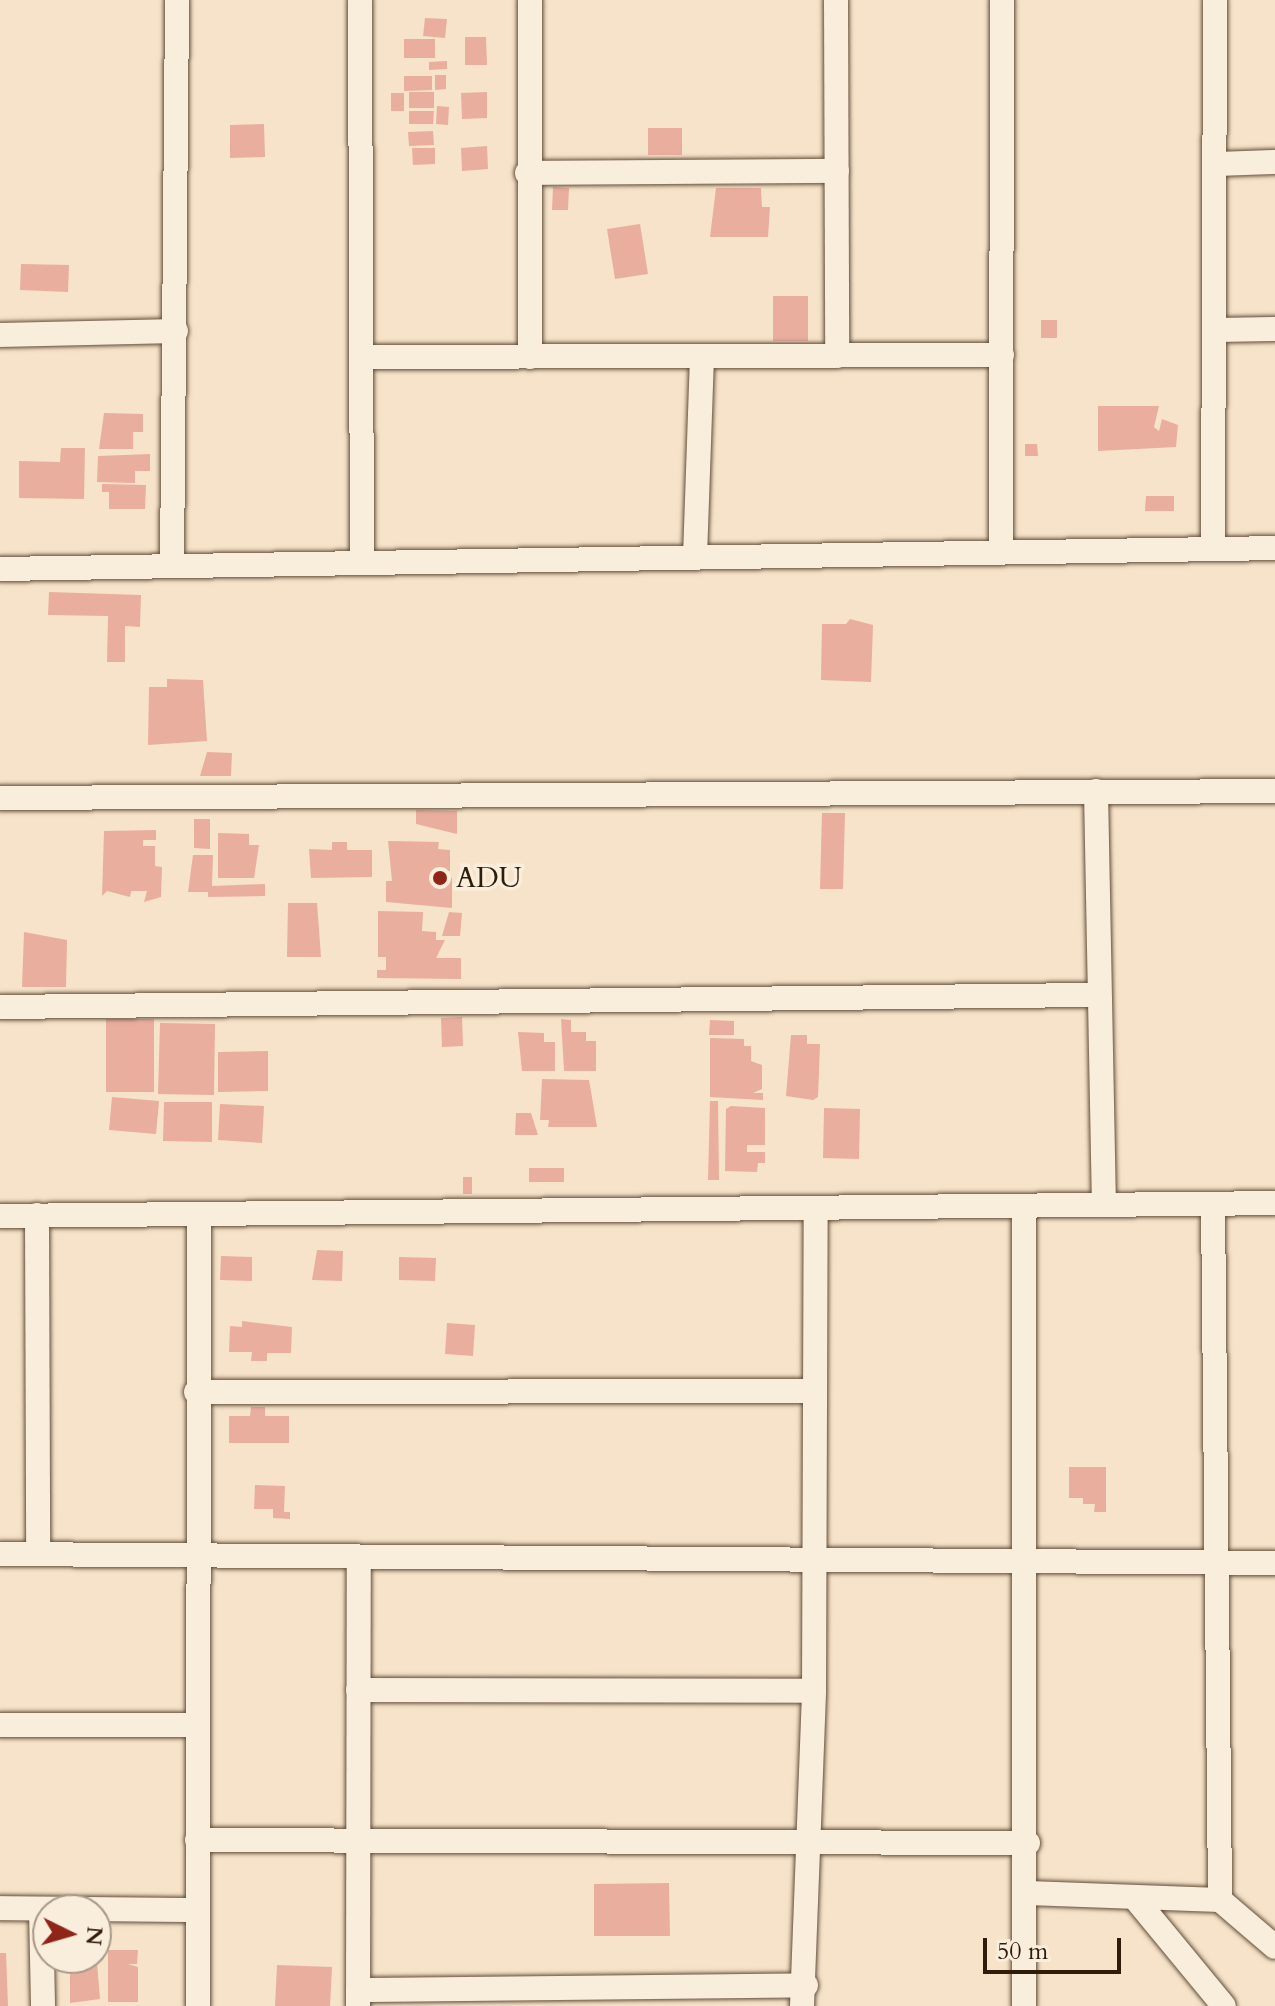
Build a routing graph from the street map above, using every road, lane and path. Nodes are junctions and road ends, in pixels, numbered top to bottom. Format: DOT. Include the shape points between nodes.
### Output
graph roads {
  1 [pos="177,0"];
  2 [pos="360,0"];
  3 [pos="530,0"];
  4 [pos="836,0"];
  5 [pos="1002,0"];
  6 [pos="1215,0"];
  7 [pos="1275,162"];
  8 [pos="1215,164"];
  9 [pos="837,171"];
  10 [pos="527,173"];
  11 [pos="1275,329"];
  12 [pos="1215,330"];
  13 [pos="176,331"];
  14 [pos="0,335"];
  15 [pos="1002,355"];
  16 [pos="702,356"];
  17 [pos="837,356"];
  18 [pos="362,357"];
  19 [pos="530,357"];
  20 [pos="1213,548"];
  21 [pos="1275,548"];
  22 [pos="1001,552"];
  23 [pos="695,557"];
  24 [pos="362,563"];
  25 [pos="172,566"];
  26 [pos="0,569"];
  27 [pos="1096,791"];
  28 [pos="1275,791"];
  29 [pos="0,798"];
  30 [pos="0,817"];
  31 [pos="1099,995"];
  32 [pos="0,1007"];
  33 [pos="1275,1203"];
  34 [pos="1213,1204"];
  35 [pos="1104,1205"];
  36 [pos="1024,1206"];
  37 [pos="816,1208"];
  38 [pos="199,1214"];
  39 [pos="37,1215"];
  40 [pos="0,1216"];
  41 [pos="814,1391"];
  42 [pos="196,1392"];
  43 [pos="0,1554"];
  44 [pos="38,1554"];
  45 [pos="195,1555"];
  46 [pos="359,1557"];
  47 [pos="812,1559"];
  48 [pos="1022,1561"];
  49 [pos="1214,1562"];
  50 [pos="1275,1563"];
  51 [pos="358,1690"];
  52 [pos="814,1691"];
  53 [pos="0,1725"];
  54 [pos="197,1725"];
  55 [pos="197,1840"];
  56 [pos="358,1841"];
  57 [pos="1028,1843"];
  58 [pos="810,1844"];
  59 [pos="1028,1893"];
  60 [pos="1134,1897"];
  61 [pos="1220,1900"];
  62 [pos="0,1908"];
  63 [pos="32,1909"];
  64 [pos="112,1909"];
  65 [pos="197,1910"];
  66 [pos="1275,1947"];
  67 [pos="42,1974"];
  68 [pos="804,1996"];
  69 [pos="358,1998"];
  70 [pos="43,2006"];
  71 [pos="198,2006"];
  72 [pos="1024,2006"];
  73 [pos="1224,2006"];
  1 -- 13 [label="street"];
  2 -- 18 [label="street"];
  3 -- 10 [label="street"];
  4 -- 9 [label="street"];
  5 -- 15 [label="street"];
  6 -- 8 [label="street"];
  7 -- 8 [label="street"];
  8 -- 12 [label="street"];
  9 -- 10 [label="street"];
  9 -- 17 [label="street"];
  10 -- 19 [label="street"];
  11 -- 12 [label="street"];
  12 -- 20 [label="street"];
  13 -- 14 [label="street"];
  13 -- 25 [label="street"];
  15 -- 17 [label="street"];
  15 -- 22 [label="street"];
  16 -- 17 [label="street"];
  16 -- 19 [label="street"];
  16 -- 23 [label="street"];
  18 -- 19 [label="street"];
  18 -- 24 [label="street"];
  20 -- 21 [label="street"];
  20 -- 22 [label="street"];
  22 -- 23 [label="street"];
  23 -- 24 [label="street"];
  24 -- 25 [label="street"];
  25 -- 26 [label="street"];
  27 -- 28 [label="street"];
  27 -- 29 [label="street"];
  27 -- 31 [label="street"];
  29 -- 30 [label="street"];
  31 -- 32 [label="street"];
  31 -- 35 [label="street"];
  33 -- 34 [label="street"];
  34 -- 35 [label="street"];
  34 -- 49 [label="street"];
  35 -- 36 [label="street"];
  36 -- 37 [label="street"];
  36 -- 48 [label="street"];
  37 -- 38 [label="street"];
  37 -- 41 [label="street"];
  38 -- 39 [label="street"];
  38 -- 42 [label="street"];
  39 -- 40 [label="street"];
  39 -- 44 [label="street"];
  41 -- 42 [label="street"];
  41 -- 47 [label="street"];
  42 -- 45 [label="street"];
  43 -- 44 [label="street"];
  44 -- 45 [label="street"];
  45 -- 46 [label="street"];
  45 -- 54 [label="street"];
  46 -- 47 [label="street"];
  46 -- 51 [label="street"];
  47 -- 48 [label="street"];
  47 -- 52 [label="street"];
  48 -- 49 [label="street"];
  48 -- 57 [label="street"];
  49 -- 50 [label="street"];
  49 -- 61 [label="street"];
  51 -- 52 [label="street"];
  51 -- 56 [label="street"];
  52 -- 58 [label="street"];
  53 -- 54 [label="street"];
  54 -- 55 [label="street"];
  55 -- 56 [label="street"];
  55 -- 65 [label="street"];
  56 -- 58 [label="street"];
  56 -- 69 [label="street"];
  57 -- 58 [label="street"];
  57 -- 59 [label="street"];
  58 -- 68 [label="street"];
  59 -- 60 [label="street"];
  59 -- 72 [label="street"];
  60 -- 61 [label="street"];
  60 -- 73 [label="street"];
  61 -- 66 [label="street"];
  62 -- 63 [label="street"];
  64 -- 65 [label="street"];
  65 -- 71 [label="street"];
  67 -- 70 [label="street"];
  68 -- 69 [label="street"];
}
